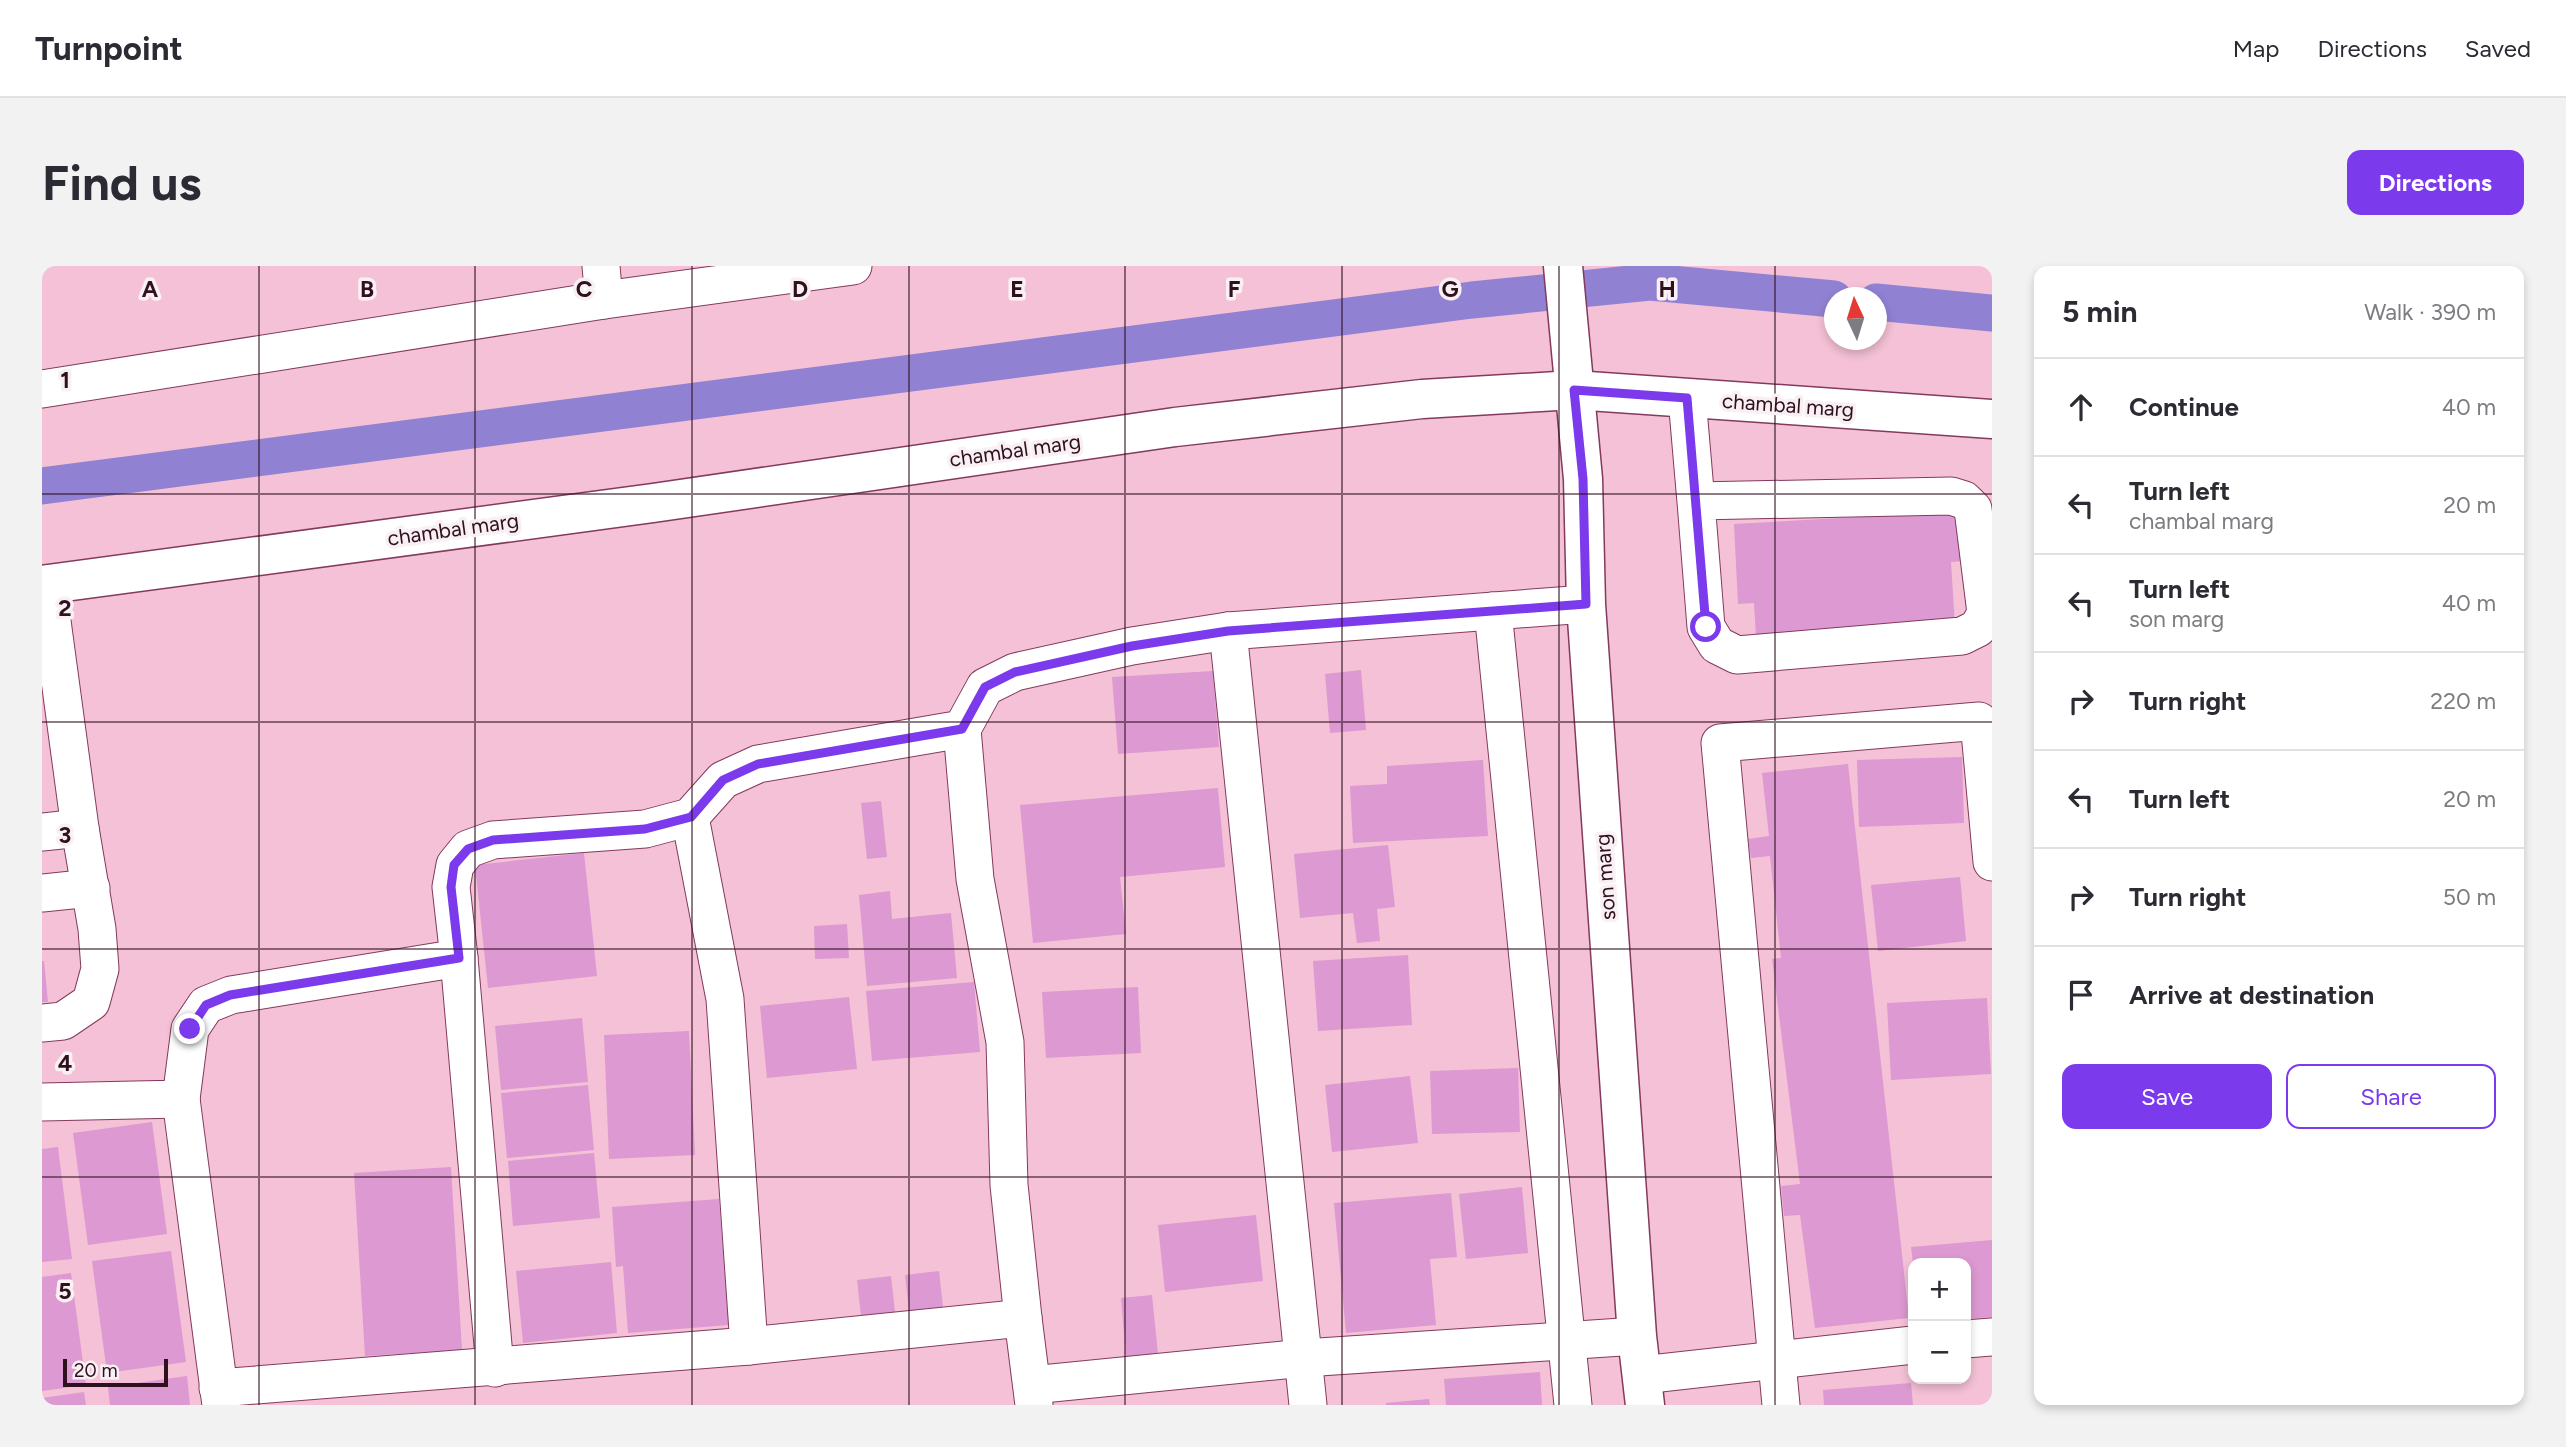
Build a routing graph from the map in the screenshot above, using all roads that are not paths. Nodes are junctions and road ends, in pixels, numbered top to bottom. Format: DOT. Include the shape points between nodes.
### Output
graph roads {
  1 [pos="853,266"];
  2 [pos="1563,266"];
  3 [pos="816,269"];
  4 [pos="603,283"];
  5 [pos="42,389"];
  6 [pos="1574,390"];
  7 [pos="1687,398"];
  8 [pos="1992,419"];
  9 [pos="1696,501"];
  10 [pos="44,584"];
  11 [pos="1586,604"];
  12 [pos="1493,611"];
  13 [pos="1228,631"];
  14 [pos="50,678"];
  15 [pos="962,729"];
  16 [pos="691,817"];
  17 [pos="80,828"];
  18 [pos="42,832"];
  19 [pos="1991,845"];
  20 [pos="91,888"];
  21 [pos="42,893"];
  22 [pos="459,958"];
  23 [pos="42,1023"];
  24 [pos="181,1100"];
  25 [pos="42,1102"];
  26 [pos="1023,1318"];
  27 [pos="1637,1336"];
  28 [pos="1992,1337"];
  29 [pos="1971,1339"];
  30 [pos="1567,1340"];
  31 [pos="749,1346"];
  32 [pos="1908,1346"];
  33 [pos="1304,1358"];
  34 [pos="1777,1359"];
  35 [pos="495,1368"];
  36 [pos="1644,1390"];
  37 [pos="1033,1395"];
  38 [pos="219,1396"];
  39 [pos="1308,1405"];
  40 [pos="1573,1405"];
  41 [pos="1781,1405"];
  1 -- 3 [label="street"];
  2 -- 6 [label="street, son marg"];
  3 -- 4 [label="street"];
  4 -- 5 [label="street"];
  6 -- 7 [label="street, chambal marg"];
  6 -- 10 [label="street, chambal marg" via="1422,399 1175,427 639,505"];
  6 -- 11 [label="street, son marg" via="1583,479"];
  7 -- 8 [label="street, chambal marg"];
  7 -- 9 [label="street"];
  9 -- 9 [label="street" via="1706,627 1717,645 1737,655 1962,636 1978,628 1986,613 1973,509 1964,499"];
  10 -- 14 [label="street"];
  11 -- 12 [label="street"];
  11 -- 27 [label="street, son marg"];
  12 -- 13 [label="street"];
  12 -- 30 [label="street"];
  13 -- 15 [label="street" via="1015,672 985,687"];
  13 -- 33 [label="street"];
  14 -- 17 [label="street"];
  15 -- 16 [label="street" via="758,764 723,780"];
  15 -- 26 [label="street" via="975,878 1005,1042 1009,1185"];
  16 -- 22 [label="street" via="645,829 493,840 468,849 454,865 451,887"];
  16 -- 31 [label="street" via="724,999"];
  17 -- 18 [label="street"];
  17 -- 20 [label="street"];
  19 -- 34 [label="street" via="1979,721 1720,743"];
  20 -- 21 [label="street"];
  20 -- 23 [label="street" via="100,969 91,1002 63,1021"];
  22 -- 24 [label="street" via="230,995 206,1005 190,1029"];
  22 -- 35 [label="street"];
  24 -- 25 [label="street"];
  24 -- 38 [label="street"];
  26 -- 31 [label="street"];
  26 -- 37 [label="street"];
  27 -- 30 [label="street"];
  27 -- 36 [label="street, son marg"];
  28 -- 29 [label="street"];
  30 -- 33 [label="street"];
  30 -- 40 [label="street"];
  31 -- 35 [label="street"];
  32 -- 34 [label="street"];
  33 -- 37 [label="street"];
  33 -- 39 [label="street"];
  34 -- 36 [label="street"];
  34 -- 41 [label="street"];
  35 -- 38 [label="street"];
}
